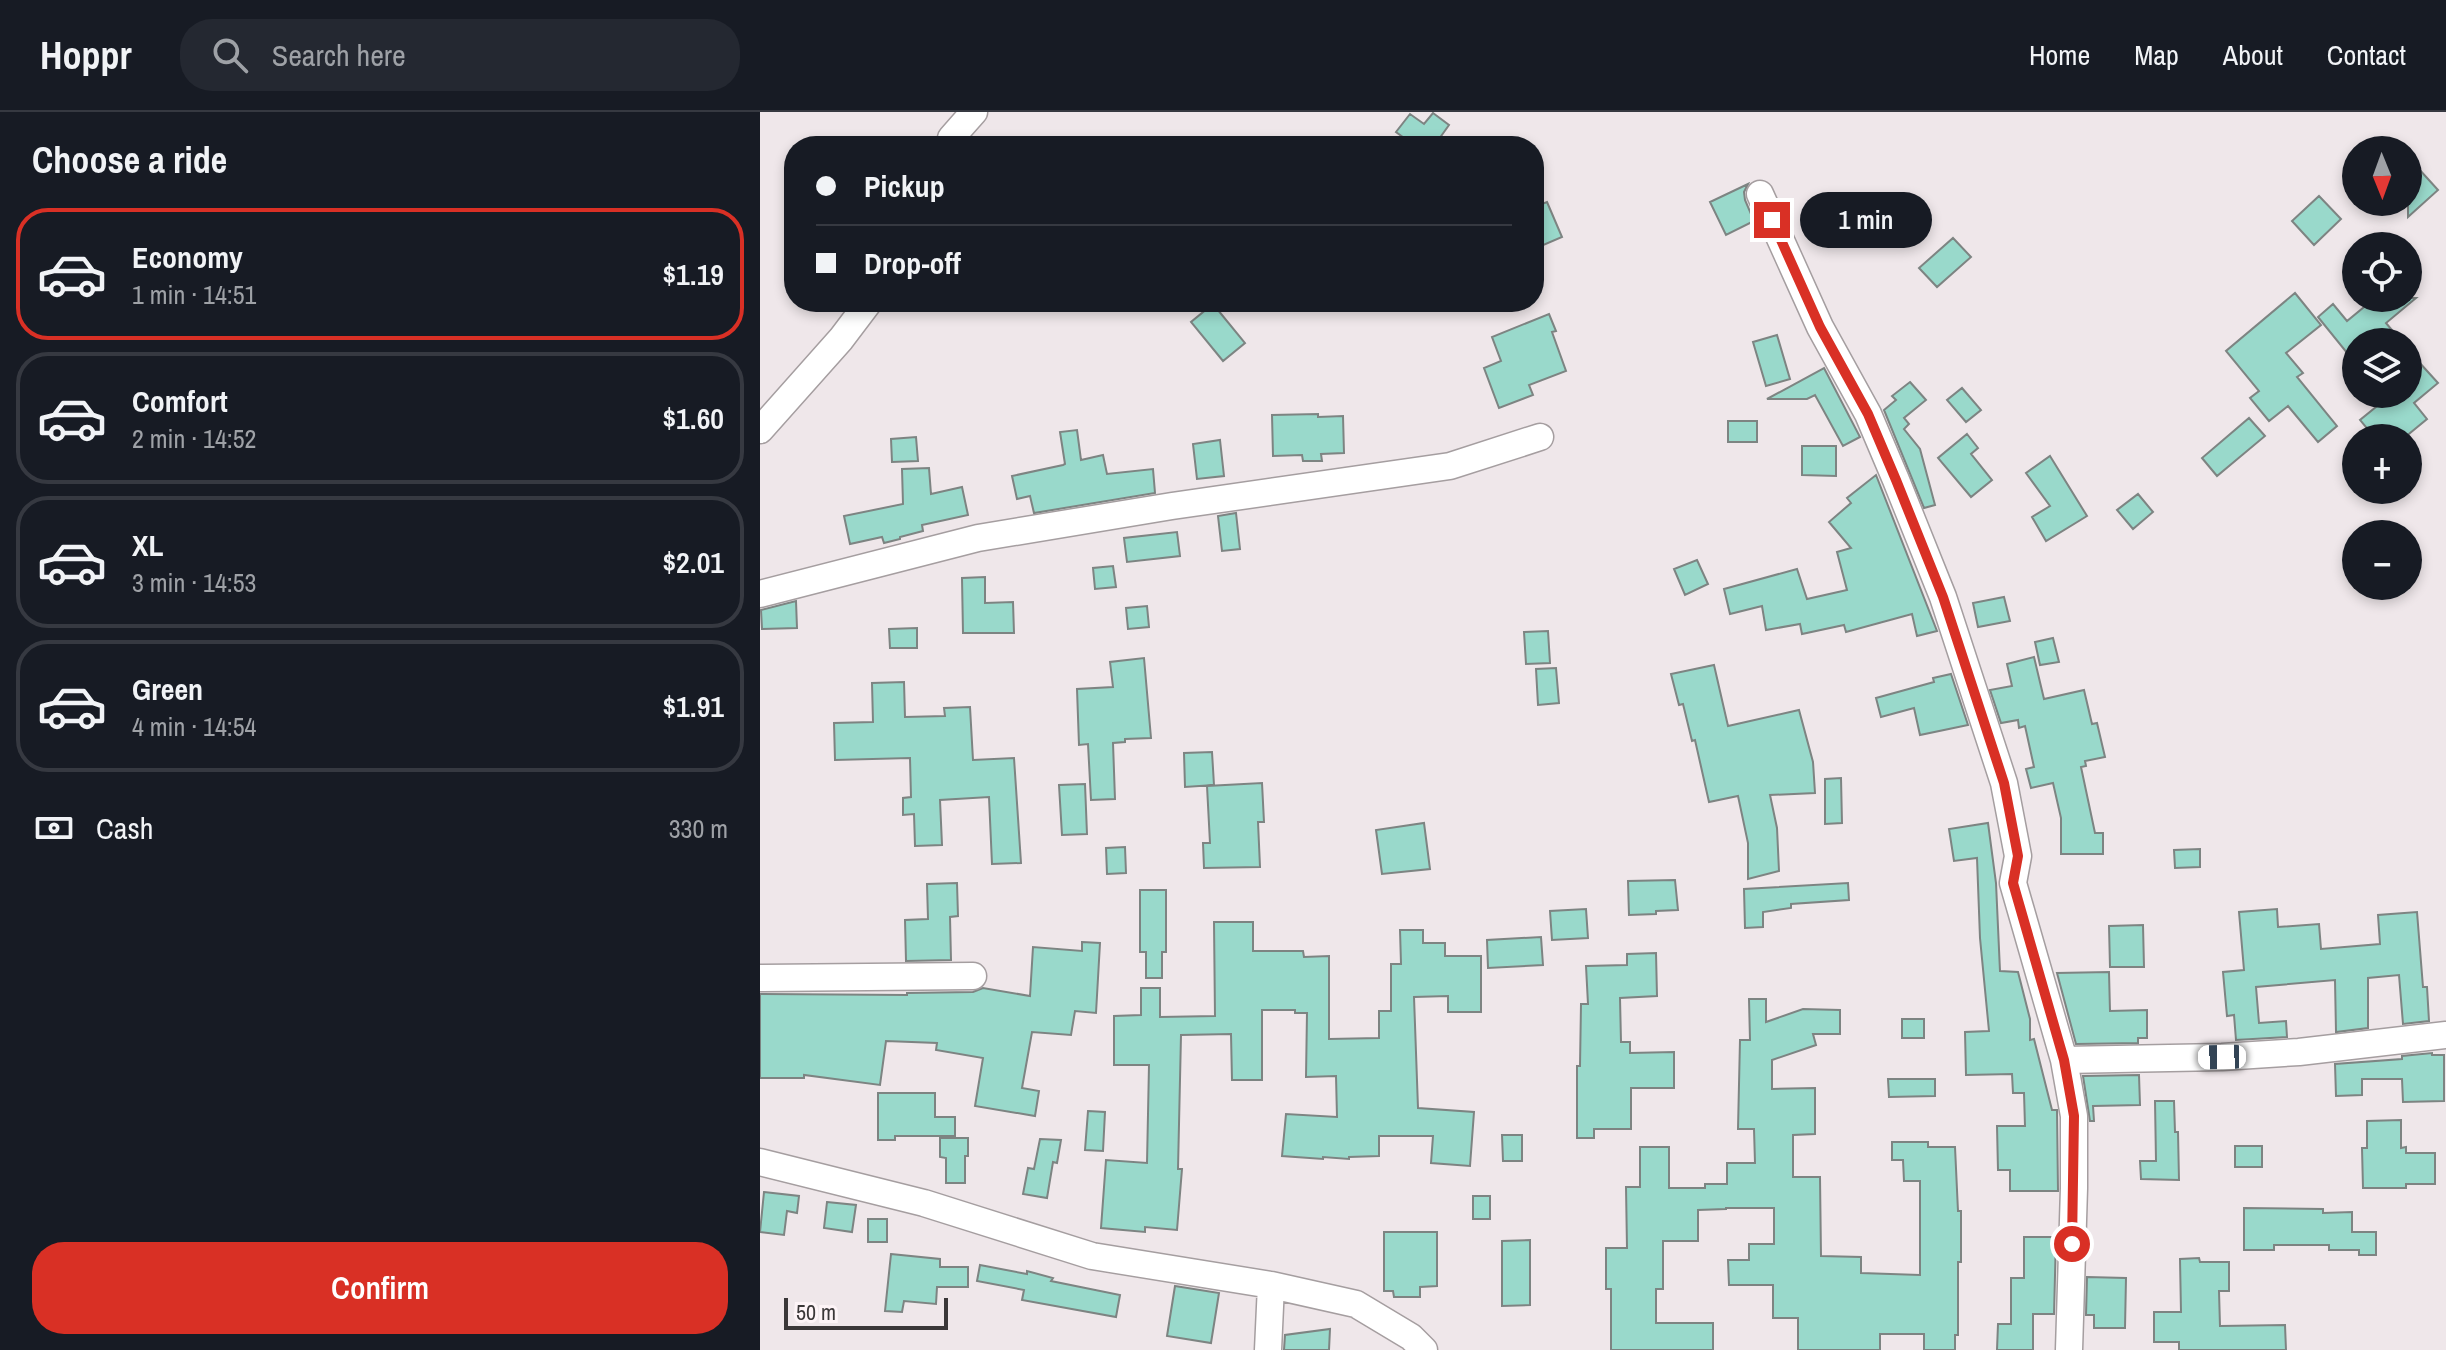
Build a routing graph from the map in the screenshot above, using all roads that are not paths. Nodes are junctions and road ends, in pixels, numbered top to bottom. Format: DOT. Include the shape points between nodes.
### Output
graph roads {
  1 [pos="974,112"];
  2 [pos="953,136"];
  3 [pos="1760,194"];
  4 [pos="861,312"];
  5 [pos="760,430"];
  6 [pos="1540,437"];
  7 [pos="760,594"];
  8 [pos="973,976"];
  9 [pos="760,978"];
  10 [pos="2446,1035"];
  11 [pos="2064,1060"];
  12 [pos="760,1162"];
  13 [pos="1271,1285"];
  14 [pos="1268,1350"];
  15 [pos="1424,1350"];
  16 [pos="2069,1350"];
  1 -- 2 [label="street"];
  3 -- 11 [label="street" via="1820,327 1868,414 1943,597 2004,783 2018,856 2013,883"];
  4 -- 5 [label="street"];
  6 -- 7 [label="street" via="1450,466 978,538"];
  8 -- 9 [label="street"];
  10 -- 11 [label="street" via="2299,1052"];
  11 -- 16 [label="street" via="2074,1116"];
  12 -- 13 [label="street" via="924,1203 1092,1256"];
  13 -- 14 [label="street"];
  13 -- 15 [label="street" via="1356,1304"];
}
